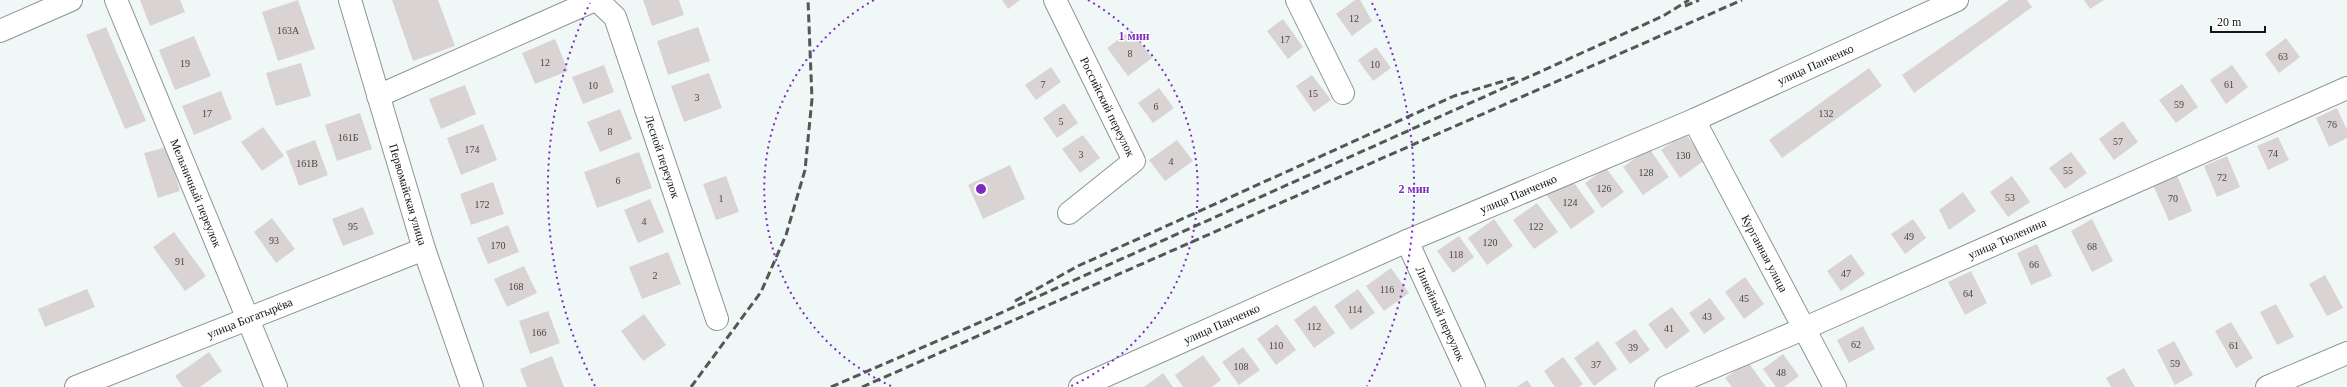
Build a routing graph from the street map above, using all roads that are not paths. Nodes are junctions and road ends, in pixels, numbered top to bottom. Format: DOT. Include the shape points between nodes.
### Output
graph roads {
  1 [pos="71,0"];
  2 [pos="116,0"];
  3 [pos="350,0"];
  4 [pos="596,0"];
  5 [pos="1055,0"];
  6 [pos="1297,0"];
  7 [pos="1957,0"];
  8 [pos="0,31"];
  9 [pos="2347,88"];
  10 [pos="1344,93"];
  11 [pos="378,96"];
  12 [pos="1694,120"];
  13 [pos="1069,213"];
  14 [pos="1406,240"];
  15 [pos="424,249"];
  16 [pos="248,319"];
  17 [pos="717,319"];
  18 [pos="1803,329"];
  19 [pos="2347,353"];
  20 [pos="76,387"];
  21 [pos="276,387"];
  22 [pos="472,387"];
  23 [pos="1080,387"];
  24 [pos="1474,387"];
  25 [pos="1666,387"];
  26 [pos="1835,387"];
  27 [pos="2267,387"];
  1 -- 8 [label="street"];
  2 -- 16 [label="street, Мельничный переулок"];
  3 -- 11 [label="street, Первомайская улица"];
  4 -- 11 [label="street, Лесной переулок"];
  4 -- 17 [label="street, Лесной переулок" via="615,17"];
  5 -- 13 [label="street, Российский переулок" via="1134,161"];
  6 -- 10 [label="street"];
  7 -- 12 [label="street, улица Панченко"];
  9 -- 18 [label="street, улица Тюленина"];
  11 -- 15 [label="street, Первомайская улица"];
  12 -- 14 [label="street, улица Панченко"];
  12 -- 18 [label="street, Курганная улица"];
  14 -- 23 [label="street, улица Панченко"];
  14 -- 24 [label="street, Линейный переулок"];
  15 -- 16 [label="street, улица Богатырёва"];
  15 -- 22 [label="street, Первомайская улица"];
  16 -- 20 [label="street, улица Богатырёва"];
  16 -- 21 [label="street, Мельничный переулок"];
  18 -- 25 [label="street, улица Тюленина"];
  18 -- 26 [label="street, Курганная улица"];
  19 -- 27 [label="street"];
}
